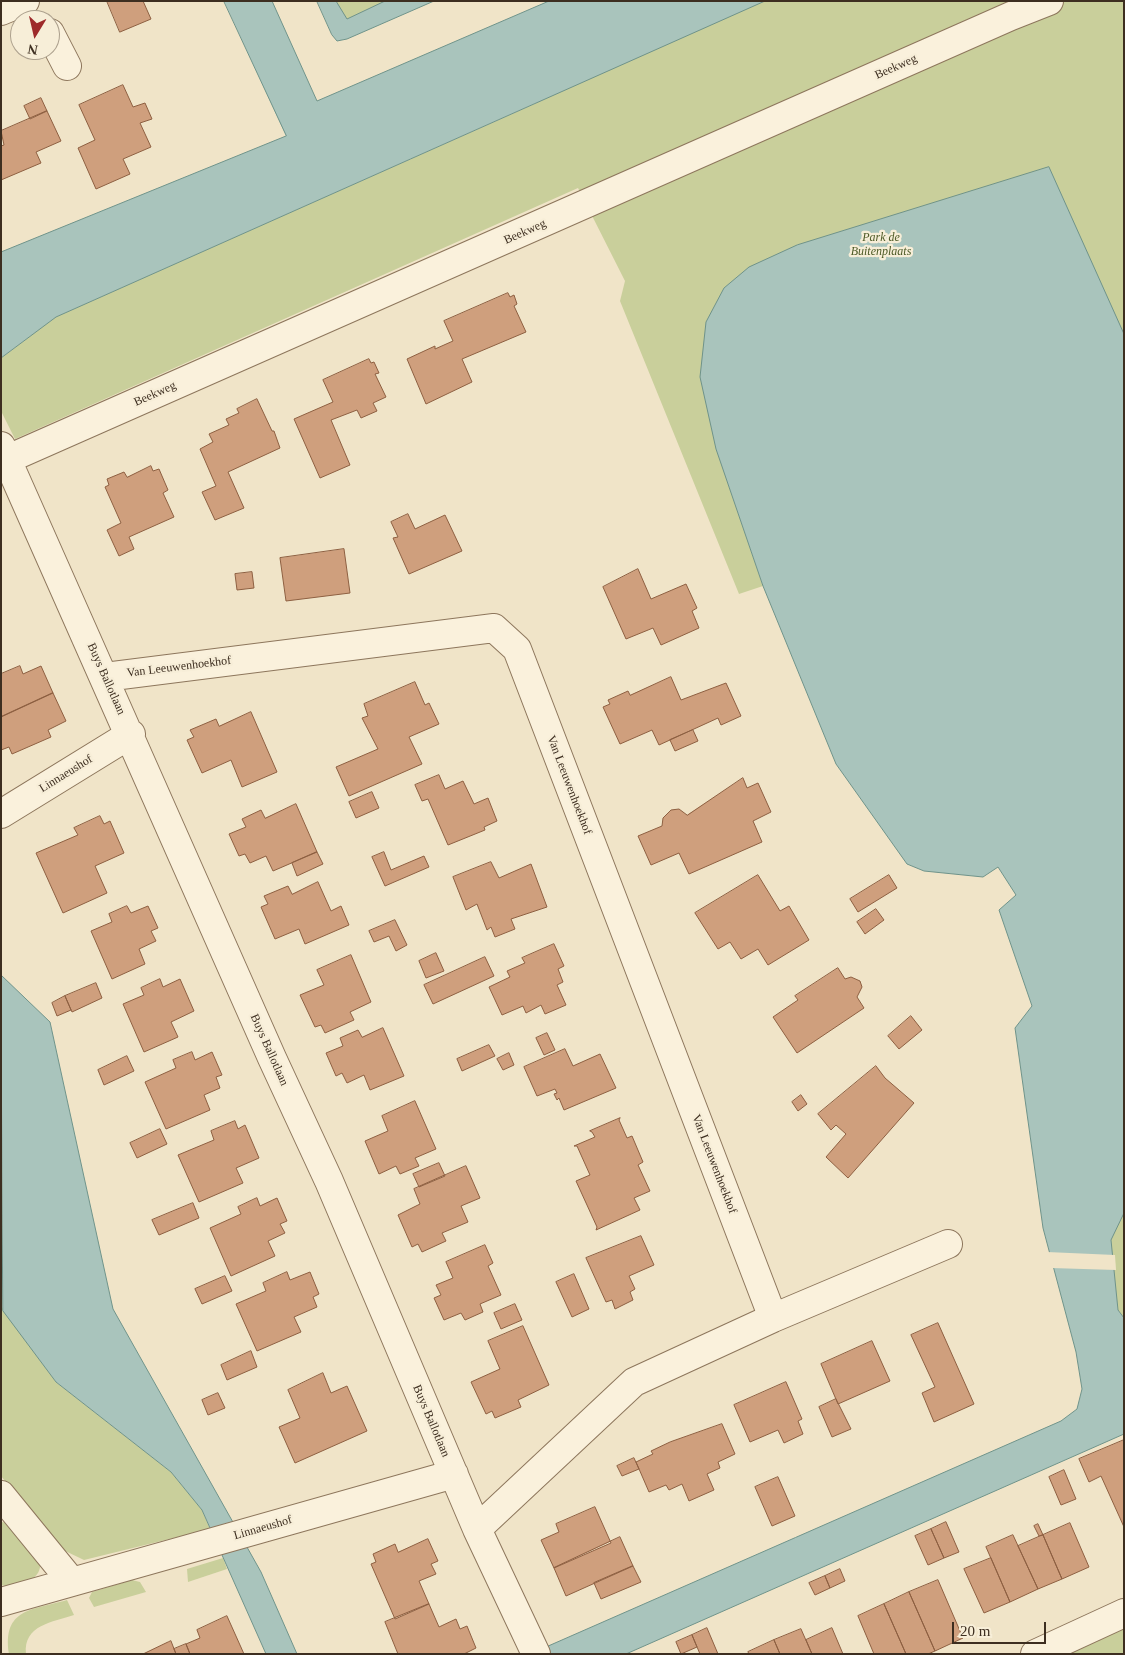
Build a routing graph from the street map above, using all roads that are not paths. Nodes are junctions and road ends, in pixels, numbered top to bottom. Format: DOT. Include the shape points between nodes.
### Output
graph roads {
  1 [pos="25,1"];
  2 [pos="1049,1"];
  3 [pos="1,11"];
  4 [pos="60,52"];
  5 [pos="67,66"];
  6 [pos="3,456"];
  7 [pos="104,677"];
  8 [pos="131,734"];
  9 [pos="1,814"];
  10 [pos="948,1244"];
  11 [pos="774,1318"];
  12 [pos="454,1474"];
  13 [pos="3,1501"];
  14 [pos="477,1529"];
  15 [pos="72,1582"];
  16 [pos="1,1602"];
  17 [pos="1124,1613"];
  18 [pos="532,1645"];
  19 [pos="1035,1654"];
  1 -- 3 [label="street"];
  2 -- 6 [label="street, Beekweg"];
  4 -- 5 [label="street"];
  6 -- 7 [label="street, Buys Ballotlaan"];
  7 -- 8 [label="street, Buys Ballotlaan"];
  7 -- 11 [label="street, Van Leeuwenhoekhof" via="494,628 517,649"];
  8 -- 9 [label="street, Linnaeushof"];
  8 -- 12 [label="street, Buys Ballotlaan" via="268,1049 329,1180"];
  10 -- 11 [label="street"];
  11 -- 14 [label="street" via="634,1382"];
  12 -- 14 [label="street, Buys Ballotlaan"];
  12 -- 15 [label="street, Linnaeushof"];
  13 -- 15 [label="street"];
  14 -- 18 [label="street, Buys Ballotlaan"];
  15 -- 16 [label="street, Linnaeushof"];
  17 -- 19 [label="street"];
}
